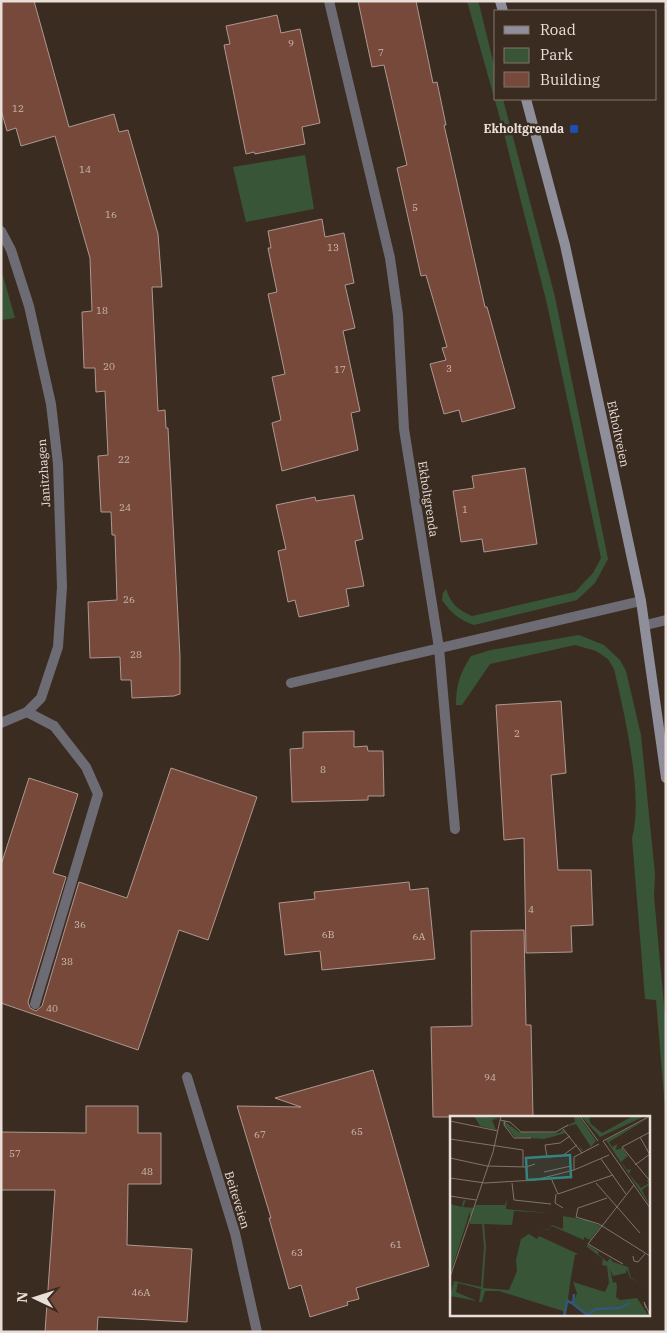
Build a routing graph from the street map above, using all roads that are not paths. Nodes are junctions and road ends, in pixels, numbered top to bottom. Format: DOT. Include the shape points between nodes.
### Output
graph roads {
  1 [pos="329,1"];
  2 [pos="526,100"];
  3 [pos="1,231"];
  4 [pos="641,601"];
  5 [pos="666,620"];
  6 [pos="646,625"];
  7 [pos="439,648"];
  8 [pos="291,683"];
  9 [pos="27,712"];
  10 [pos="1,723"];
  11 [pos="666,778"];
  12 [pos="455,829"];
  13 [pos="34,1004"];
  14 [pos="187,1077"];
  15 [pos="257,1332"];
  1 -- 7 [label="street, Ekholtgrenda" via="390,258 398,315 404,429"];
  2 -- 4 [label="street, Ekholtveien" via="565,246"];
  3 -- 9 [label="street, Janitzhagen" via="11,250 29,306 51,404 58,464 62,587 58,647 41,698"];
  4 -- 6 [label="street, Ekholtveien"];
  4 -- 7 [label="street"];
  5 -- 6 [label="street"];
  6 -- 11 [label="street, Ekholtveien"];
  7 -- 8 [label="street"];
  7 -- 12 [label="street, Ekholtgrenda"];
  9 -- 10 [label="street, Janitzhagen"];
  9 -- 13 [label="street" via="54,726 86,767 98,794"];
  14 -- 15 [label="street, Beiteveien" via="235,1233"];
}
